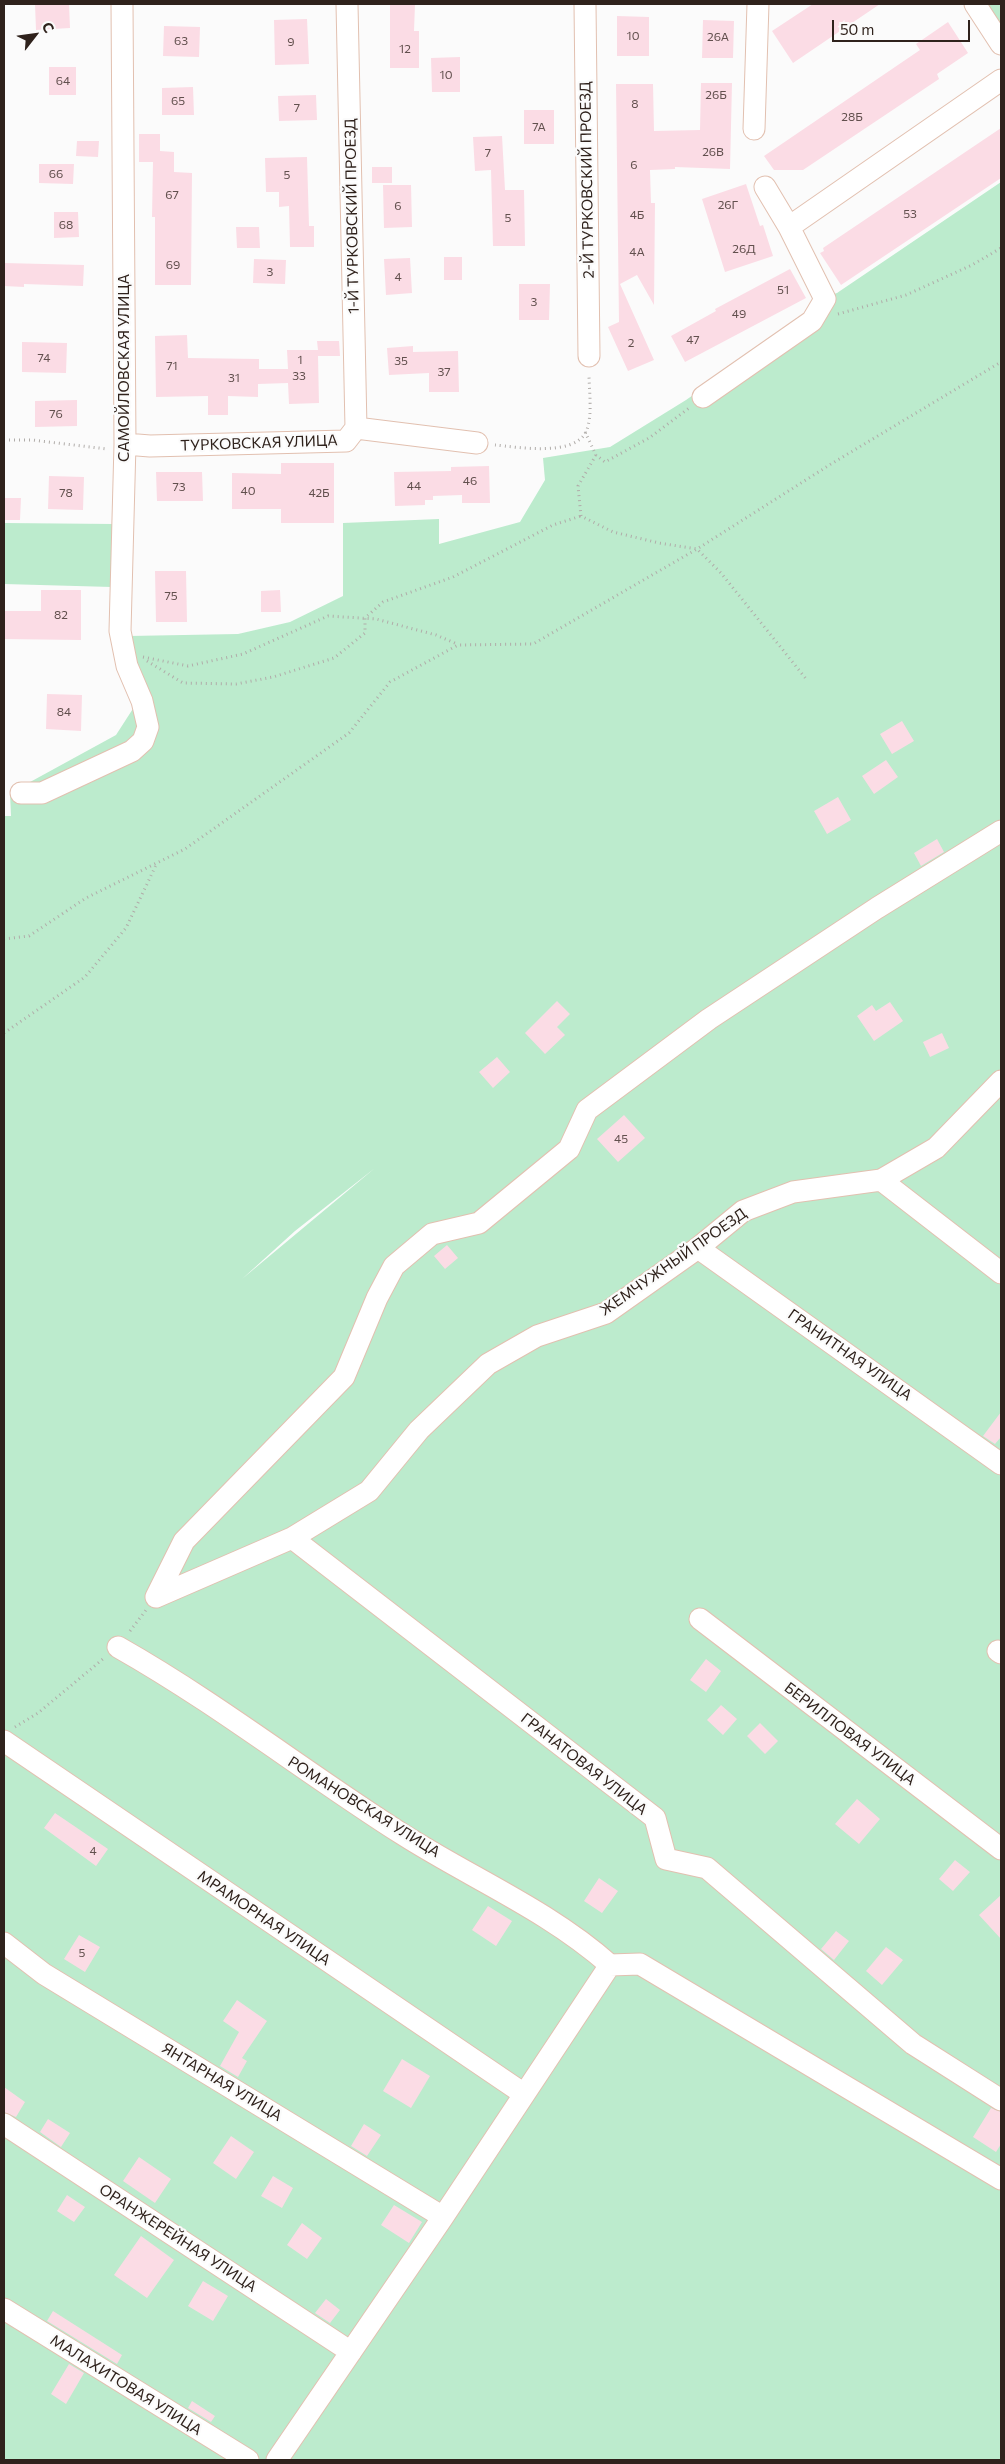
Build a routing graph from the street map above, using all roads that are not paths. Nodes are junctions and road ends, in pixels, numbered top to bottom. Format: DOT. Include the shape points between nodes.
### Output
graph roads {
  1 [pos="122,4"];
  2 [pos="347,4"];
  3 [pos="585,4"];
  4 [pos="758,4"];
  5 [pos="975,4"];
  6 [pos="1001,44"];
  7 [pos="1001,80"];
  8 [pos="754,129"];
  9 [pos="765,187"];
  10 [pos="789,228"];
  11 [pos="590,356"];
  12 [pos="703,397"];
  13 [pos="356,428"];
  14 [pos="477,443"];
  15 [pos="125,444"];
  16 [pos="21,793"];
  17 [pos="1001,830"];
  18 [pos="1000,1085"];
  19 [pos="881,1180"];
  20 [pos="698,1248"];
  21 [pos="1001,1273"];
  22 [pos="1001,1464"];
  23 [pos="292,1538"];
  24 [pos="700,1619"];
  25 [pos="118,1647"];
  26 [pos="8,1735"];
  27 [pos="1001,1849"];
  28 [pos="4,1943"];
  29 [pos="610,1965"];
  30 [pos="524,2094"];
  31 [pos="1001,2100"];
  32 [pos="4,2124"];
  33 [pos="1001,2179"];
  34 [pos="443,2217"];
  35 [pos="4,2310"];
  36 [pos="351,2352"];
  37 [pos="248,2460"];
  38 [pos="277,2460"];
  1 -- 15 [label="street, САМОЙЛОВСКАЯ УЛИЦА"];
  2 -- 13 [label="street, 1-Й ТУРКОВСКИЙ ПРОЕЗД"];
  3 -- 11 [label="street, 2-Й ТУРКОВСКИЙ ПРОЕЗД"];
  4 -- 8 [label="street"];
  5 -- 6 [label="street"];
  7 -- 10 [label="street"];
  9 -- 10 [label="street"];
  10 -- 12 [label="street" via="825,299 812,321"];
  13 -- 14 [label="street, ТУРКОВСКАЯ УЛИЦА"];
  13 -- 15 [label="street, ТУРКОВСКАЯ УЛИЦА" via="346,441"];
  15 -- 16 [label="street, САМОЙЛОВСКАЯ УЛИЦА" via="120,631 127,666 142,701 148,727 143,741 132,751 42,793"];
  17 -- 23 [label="street, ЖЕМЧУЖНЫЙ ПРОЕЗД" via="709,1019 587,1110 570,1149 479,1223 432,1234 394,1266 376,1298 344,1377 184,1541 156,1597"];
  18 -- 19 [label="street, ЖЕМЧУЖНЫЙ ПРОЕЗД" via="936,1148"];
  19 -- 20 [label="street, ЖЕМЧУЖНЫЙ ПРОЕЗД" via="793,1192 743,1211"];
  19 -- 21 [label="street"];
  20 -- 22 [label="street, ГРАНИТНАЯ УЛИЦА"];
  20 -- 23 [label="street, ЖЕМЧУЖНЫЙ ПРОЕЗД" via="606,1313 537,1336 488,1364 419,1430 370,1490"];
  23 -- 31 [label="street, ГРАНАТОВАЯ УЛИЦА" via="655,1818 666,1859 707,1868 913,2044"];
  24 -- 27 [label="street, БЕРИЛЛОВАЯ УЛИЦА"];
  25 -- 29 [label="street, РОМАНОВСКАЯ УЛИЦА" via="175,1679 282,1755 404,1835 585,1943"];
  26 -- 30 [label="street, МРАМОРНАЯ УЛИЦА"];
  28 -- 34 [label="street, ЯНТАРНАЯ УЛИЦА" via="44,1974"];
  29 -- 30 [label="street"];
  29 -- 33 [label="street" via="640,1964"];
  30 -- 34 [label="street"];
  32 -- 36 [label="street, ОРАНЖЕРЕЙНАЯ УЛИЦА"];
  34 -- 36 [label="street"];
  35 -- 37 [label="street, МАЛАХИТОВАЯ УЛИЦА"];
  36 -- 38 [label="street"];
}
